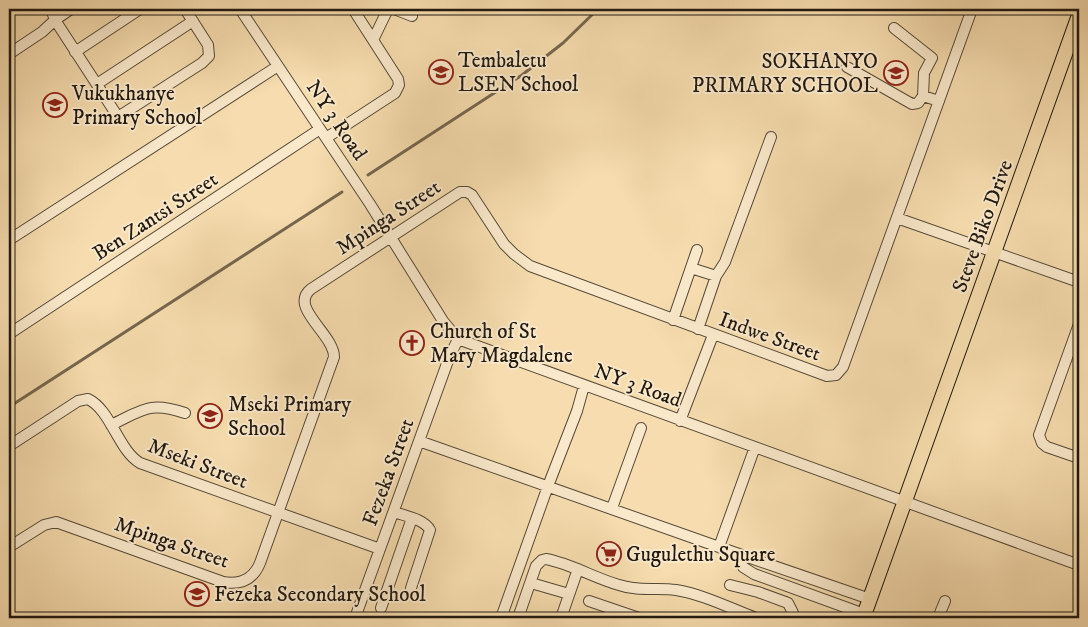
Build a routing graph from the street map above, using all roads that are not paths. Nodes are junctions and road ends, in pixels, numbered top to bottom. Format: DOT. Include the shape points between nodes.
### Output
graph roads {
  1 [pos="51,9"];
  2 [pos="71,9"];
  3 [pos="140,9"];
  4 [pos="184,9"];
  5 [pos="240,9"];
  6 [pos="352,9"];
  7 [pos="388,9"];
  8 [pos="394,9"];
  9 [pos="972,9"];
  10 [pos="1079,15"];
  11 [pos="412,16"];
  12 [pos="55,20"];
  13 [pos="193,21"];
  14 [pos="894,28"];
  15 [pos="373,40"];
  16 [pos="75,52"];
  17 [pos="9,54"];
  18 [pos="278,66"];
  19 [pos="847,67"];
  20 [pos="97,84"];
  21 [pos="923,96"];
  22 [pos="938,101"];
  23 [pos="320,129"];
  24 [pos="326,138"];
  25 [pos="771,138"];
  26 [pos="467,192"];
  27 [pos="897,218"];
  28 [pos="392,237"];
  29 [pos="9,240"];
  30 [pos="697,250"];
  31 [pos="994,252"];
  32 [pos="691,268"];
  33 [pos="716,276"];
  34 [pos="1079,282"];
  35 [pos="673,320"];
  36 [pos="1079,324"];
  37 [pos="10,329"];
  38 [pos="698,329"];
  39 [pos="712,335"];
  40 [pos="458,339"];
  41 [pos="584,386"];
  42 [pos="186,413"];
  43 [pos="680,421"];
  44 [pos="111,425"];
  45 [pos="641,428"];
  46 [pos="419,441"];
  47 [pos="9,446"];
  48 [pos="755,447"];
  49 [pos="1079,458"];
  50 [pos="548,486"];
  51 [pos="905,501"];
  52 [pos="612,508"];
  53 [pos="394,512"];
  54 [pos="279,513"];
  55 [pos="412,518"];
  56 [pos="9,546"];
  57 [pos="720,548"];
  58 [pos="380,549"];
  59 [pos="736,553"];
  60 [pos="1079,565"];
  61 [pos="578,569"];
  62 [pos="531,582"];
  63 [pos="730,585"];
  64 [pos="410,588"];
  65 [pos="569,594"];
  66 [pos="870,599"];
  67 [pos="589,601"];
  68 [pos="945,601"];
  69 [pos="381,608"];
  70 [pos="627,616"];
  71 [pos="864,616"];
  72 [pos="355,618"];
  73 [pos="501,618"];
  74 [pos="518,618"];
  75 [pos="561,618"];
  76 [pos="639,618"];
  77 [pos="756,618"];
  78 [pos="792,618"];
  79 [pos="938,618"];
  1 -- 12 [label="street"];
  2 -- 12 [label="street"];
  3 -- 16 [label="street"];
  4 -- 13 [label="street"];
  5 -- 18 [label="street, NY 3 Road"];
  6 -- 15 [label="street"];
  7 -- 15 [label="street"];
  8 -- 11 [label="street"];
  9 -- 22 [label="street, Indwe Street"];
  10 -- 31 [label="main road, Steve Biko Drive"];
  12 -- 16 [label="street"];
  12 -- 17 [label="street"];
  13 -- 20 [label="street"];
  13 -- 20 [label="street" via="210,51 202,63 118,117"];
  14 -- 21 [label="street" via="932,58 924,73"];
  15 -- 24 [label="street" via="400,85 395,93"];
  16 -- 20 [label="street"];
  18 -- 23 [label="street, NY 3 Road"];
  18 -- 29 [label="street"];
  19 -- 21 [label="street" via="912,104 918,103"];
  21 -- 22 [label="street"];
  22 -- 27 [label="street, Indwe Street"];
  23 -- 24 [label="street, NY 3 Road"];
  23 -- 37 [label="street, Ben Zantsi Street"];
  24 -- 28 [label="street, NY 3 Road"];
  25 -- 33 [label="street" via="725,262"];
  26 -- 28 [label="street, Mpinga Street" via="456,194"];
  26 -- 35 [label="street, Indwe Street" via="504,244 530,266"];
  27 -- 31 [label="street"];
  27 -- 39 [label="street, Indwe Street" via="843,367 836,376 826,376"];
  28 -- 40 [label="street, NY 3 Road" via="443,321"];
  28 -- 54 [label="street, Mpinga Street" via="305,296 306,308 331,346 334,357"];
  30 -- 32 [label="street"];
  31 -- 34 [label="street"];
  31 -- 51 [label="main road, Steve Biko Drive"];
  32 -- 33 [label="street"];
  32 -- 35 [label="street"];
  33 -- 38 [label="street"];
  35 -- 38 [label="street, Indwe Street"];
  36 -- 49 [label="street" via="1040,435 1047,447"];
  38 -- 39 [label="street, Indwe Street"];
  39 -- 43 [label="street"];
  40 -- 41 [label="street, NY 3 Road"];
  40 -- 46 [label="street, Fezeka Street"];
  41 -- 43 [label="street, NY 3 Road"];
  41 -- 50 [label="street"];
  42 -- 44 [label="street" via="152,407"];
  43 -- 48 [label="street, NY 3 Road"];
  44 -- 47 [label="street, Mseki Street" via="93,402 83,399"];
  44 -- 54 [label="street, Mseki Street" via="131,456 140,463"];
  45 -- 52 [label="street"];
  46 -- 50 [label="street"];
  46 -- 53 [label="street, Fezeka Street"];
  48 -- 51 [label="street, NY 3 Road"];
  48 -- 57 [label="street"];
  50 -- 52 [label="street"];
  50 -- 73 [label="street"];
  51 -- 60 [label="street, NY 3 Road"];
  51 -- 66 [label="main road"];
  52 -- 57 [label="street"];
  53 -- 55 [label="street"];
  53 -- 58 [label="street, Fezeka Street"];
  54 -- 56 [label="street, Mpinga Street" via="258,568 252,576 239,583 223,582 56,522 44,525"];
  54 -- 58 [label="street, Mseki Street"];
  55 -- 64 [label="street" via="426,524 430,530"];
  55 -- 69 [label="street"];
  57 -- 59 [label="street"];
  58 -- 72 [label="street, Fezeka Street"];
  59 -- 66 [label="street"];
  59 -- 71 [label="street" via="743,567 754,574"];
  61 -- 62 [label="street" via="542,560 536,566"];
  61 -- 65 [label="street"];
  61 -- 77 [label="street" via="634,589 689,593"];
  62 -- 65 [label="street"];
  62 -- 74 [label="street"];
  63 -- 78 [label="street" via="788,603"];
  65 -- 75 [label="street"];
  66 -- 71 [label="main road"];
  67 -- 70 [label="street"];
  68 -- 79 [label="street"];
  70 -- 76 [label="street"];
}
